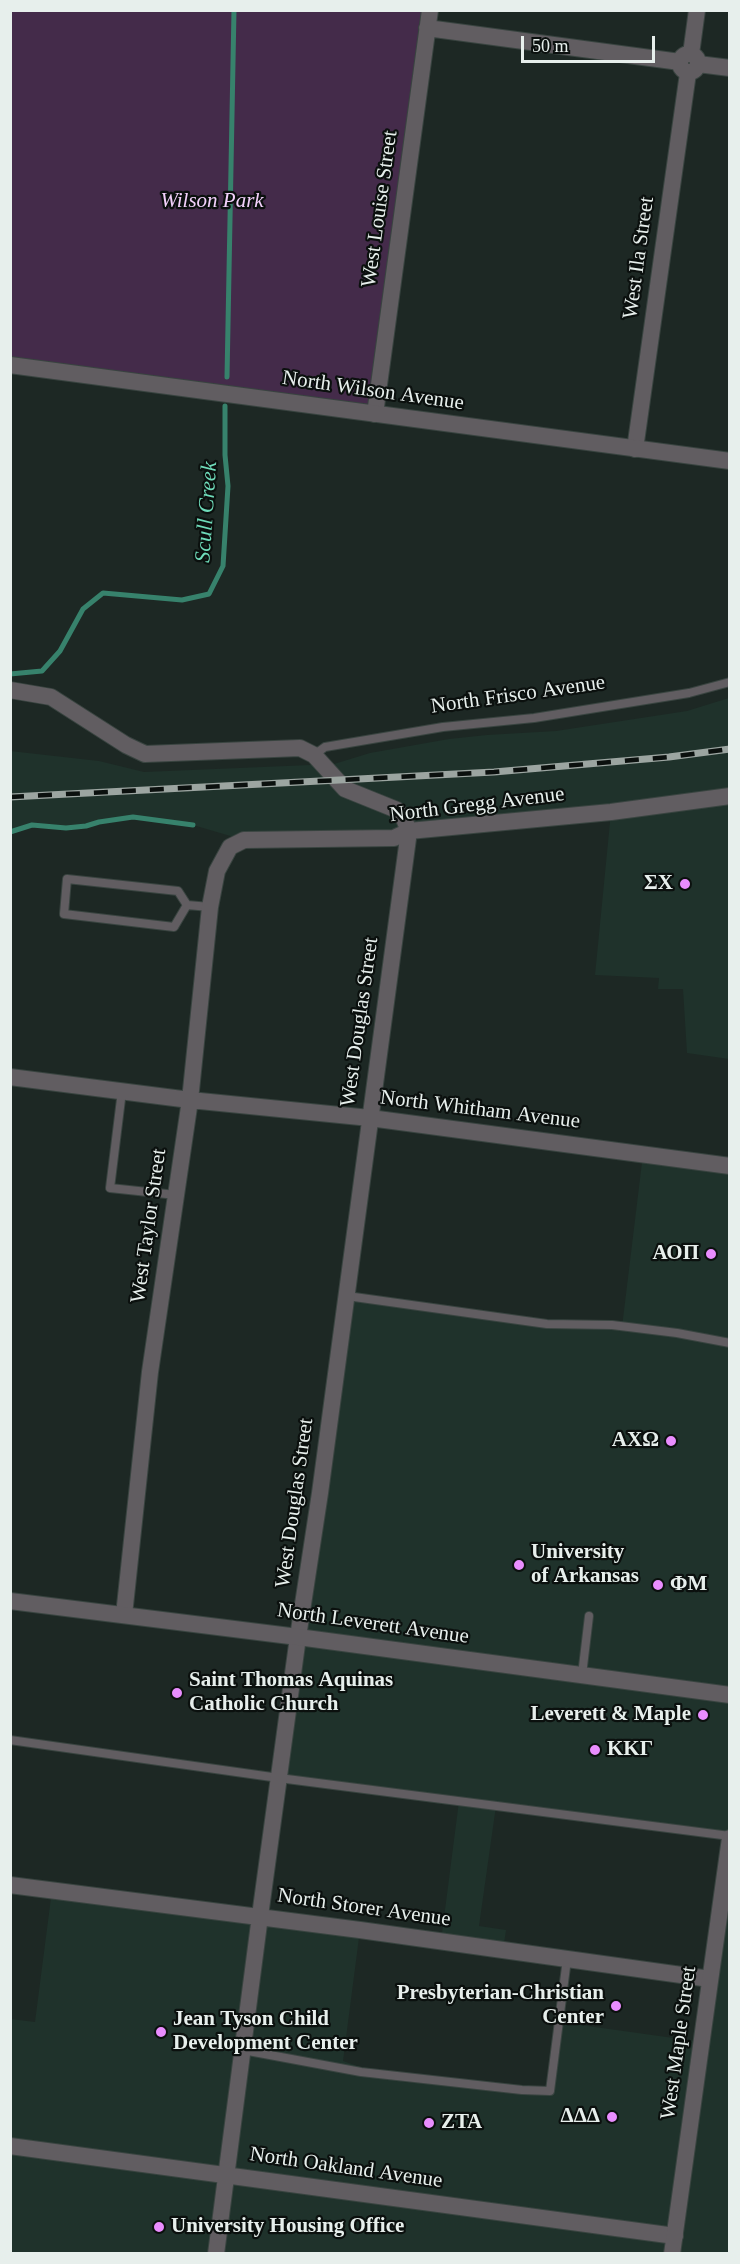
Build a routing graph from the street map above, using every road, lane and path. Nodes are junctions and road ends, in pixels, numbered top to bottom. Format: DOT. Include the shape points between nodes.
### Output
graph roads {
  1 [pos="430,10"];
  2 [pos="697,10"];
  3 [pos="427,28"];
  4 [pos="689,63"];
  5 [pos="729,68"];
  6 [pos="10,365"];
  7 [pos="375,414"];
  8 [pos="635,449"];
  9 [pos="729,461"];
  10 [pos="729,682"];
  11 [pos="10,690"];
  12 [pos="314,755"];
  13 [pos="729,796"];
  14 [pos="409,831"];
  15 [pos="230,847"];
  16 [pos="187,905"];
  17 [pos="210,907"];
  18 [pos="10,1077"];
  19 [pos="122,1092"];
  20 [pos="190,1100"];
  21 [pos="370,1119"];
  22 [pos="729,1166"];
  23 [pos="176,1195"];
  24 [pos="346,1296"];
  25 [pos="729,1342"];
  26 [pos="10,1602"];
  27 [pos="124,1615"];
  28 [pos="589,1616"];
  29 [pos="298,1637"];
  30 [pos="582,1675"];
  31 [pos="729,1695"];
  32 [pos="10,1740"];
  33 [pos="279,1778"];
  34 [pos="729,1837"];
  35 [pos="10,1885"];
  36 [pos="260,1916"];
  37 [pos="567,1959"];
  38 [pos="710,1979"];
  39 [pos="243,2050"];
  40 [pos="10,2146"];
  41 [pos="227,2175"];
  42 [pos="675,2236"];
  43 [pos="216,2253"];
  44 [pos="672,2253"];
  1 -- 3 [label="street, West Louise Street"];
  2 -- 4 [label="street, West Ila Street"];
  3 -- 4 [label="street"];
  3 -- 7 [label="street, West Louise Street"];
  4 -- 5 [label="street"];
  4 -- 8 [label="street, West Ila Street"];
  6 -- 7 [label="street, North Wilson Avenue"];
  7 -- 8 [label="street, North Wilson Avenue"];
  8 -- 9 [label="street, North Wilson Avenue"];
  10 -- 12 [label="lane, North Frisco Avenue" via="689,693 534,718 325,747"];
  11 -- 12 [label="street" via="51,697 145,754 300,748"];
  12 -- 14 [label="street" via="345,789 397,810"];
  13 -- 14 [label="street, North Gregg Avenue" via="611,812"];
  14 -- 15 [label="street, North Gregg Avenue" via="394,838 244,840"];
  14 -- 21 [label="street, West Douglas Street"];
  15 -- 17 [label="street, West Taylor Street" via="217,872"];
  16 -- 16 [label="lane" via="178,891 67,879 64,914 174,927"];
  16 -- 17 [label="lane"];
  17 -- 20 [label="street, West Taylor Street"];
  18 -- 19 [label="street, North Whitham Avenue"];
  19 -- 20 [label="street, North Whitham Avenue"];
  19 -- 23 [label="lane" via="110,1188"];
  20 -- 21 [label="street, North Whitham Avenue"];
  20 -- 23 [label="street, West Taylor Street"];
  21 -- 22 [label="street, North Whitham Avenue"];
  21 -- 24 [label="street, West Douglas Street"];
  23 -- 27 [label="street, West Taylor Street" via="150,1372"];
  24 -- 25 [label="lane"];
  24 -- 29 [label="street, West Douglas Street"];
  26 -- 27 [label="street, North Leverett Avenue"];
  27 -- 29 [label="street, North Leverett Avenue"];
  28 -- 30 [label="lane"];
  29 -- 30 [label="street, North Leverett Avenue"];
  29 -- 33 [label="street, West Douglas Street"];
  30 -- 31 [label="street, North Leverett Avenue"];
  32 -- 33 [label="lane"];
  33 -- 34 [label="lane"];
  33 -- 36 [label="street, West Douglas Street"];
  34 -- 38 [label="street, West Maple Street"];
  35 -- 36 [label="street, North Storer Avenue"];
  36 -- 37 [label="street, North Storer Avenue"];
  36 -- 39 [label="street, West Douglas Street"];
  37 -- 38 [label="street, North Storer Avenue"];
  37 -- 39 [label="lane" via="550,2091 361,2072"];
  38 -- 42 [label="street, West Maple Street"];
  39 -- 41 [label="street, West Douglas Street"];
  40 -- 41 [label="street, North Oakland Avenue"];
  41 -- 42 [label="street, North Oakland Avenue"];
  41 -- 43 [label="street, West Douglas Street"];
  42 -- 44 [label="street, West Maple Street"];
}
